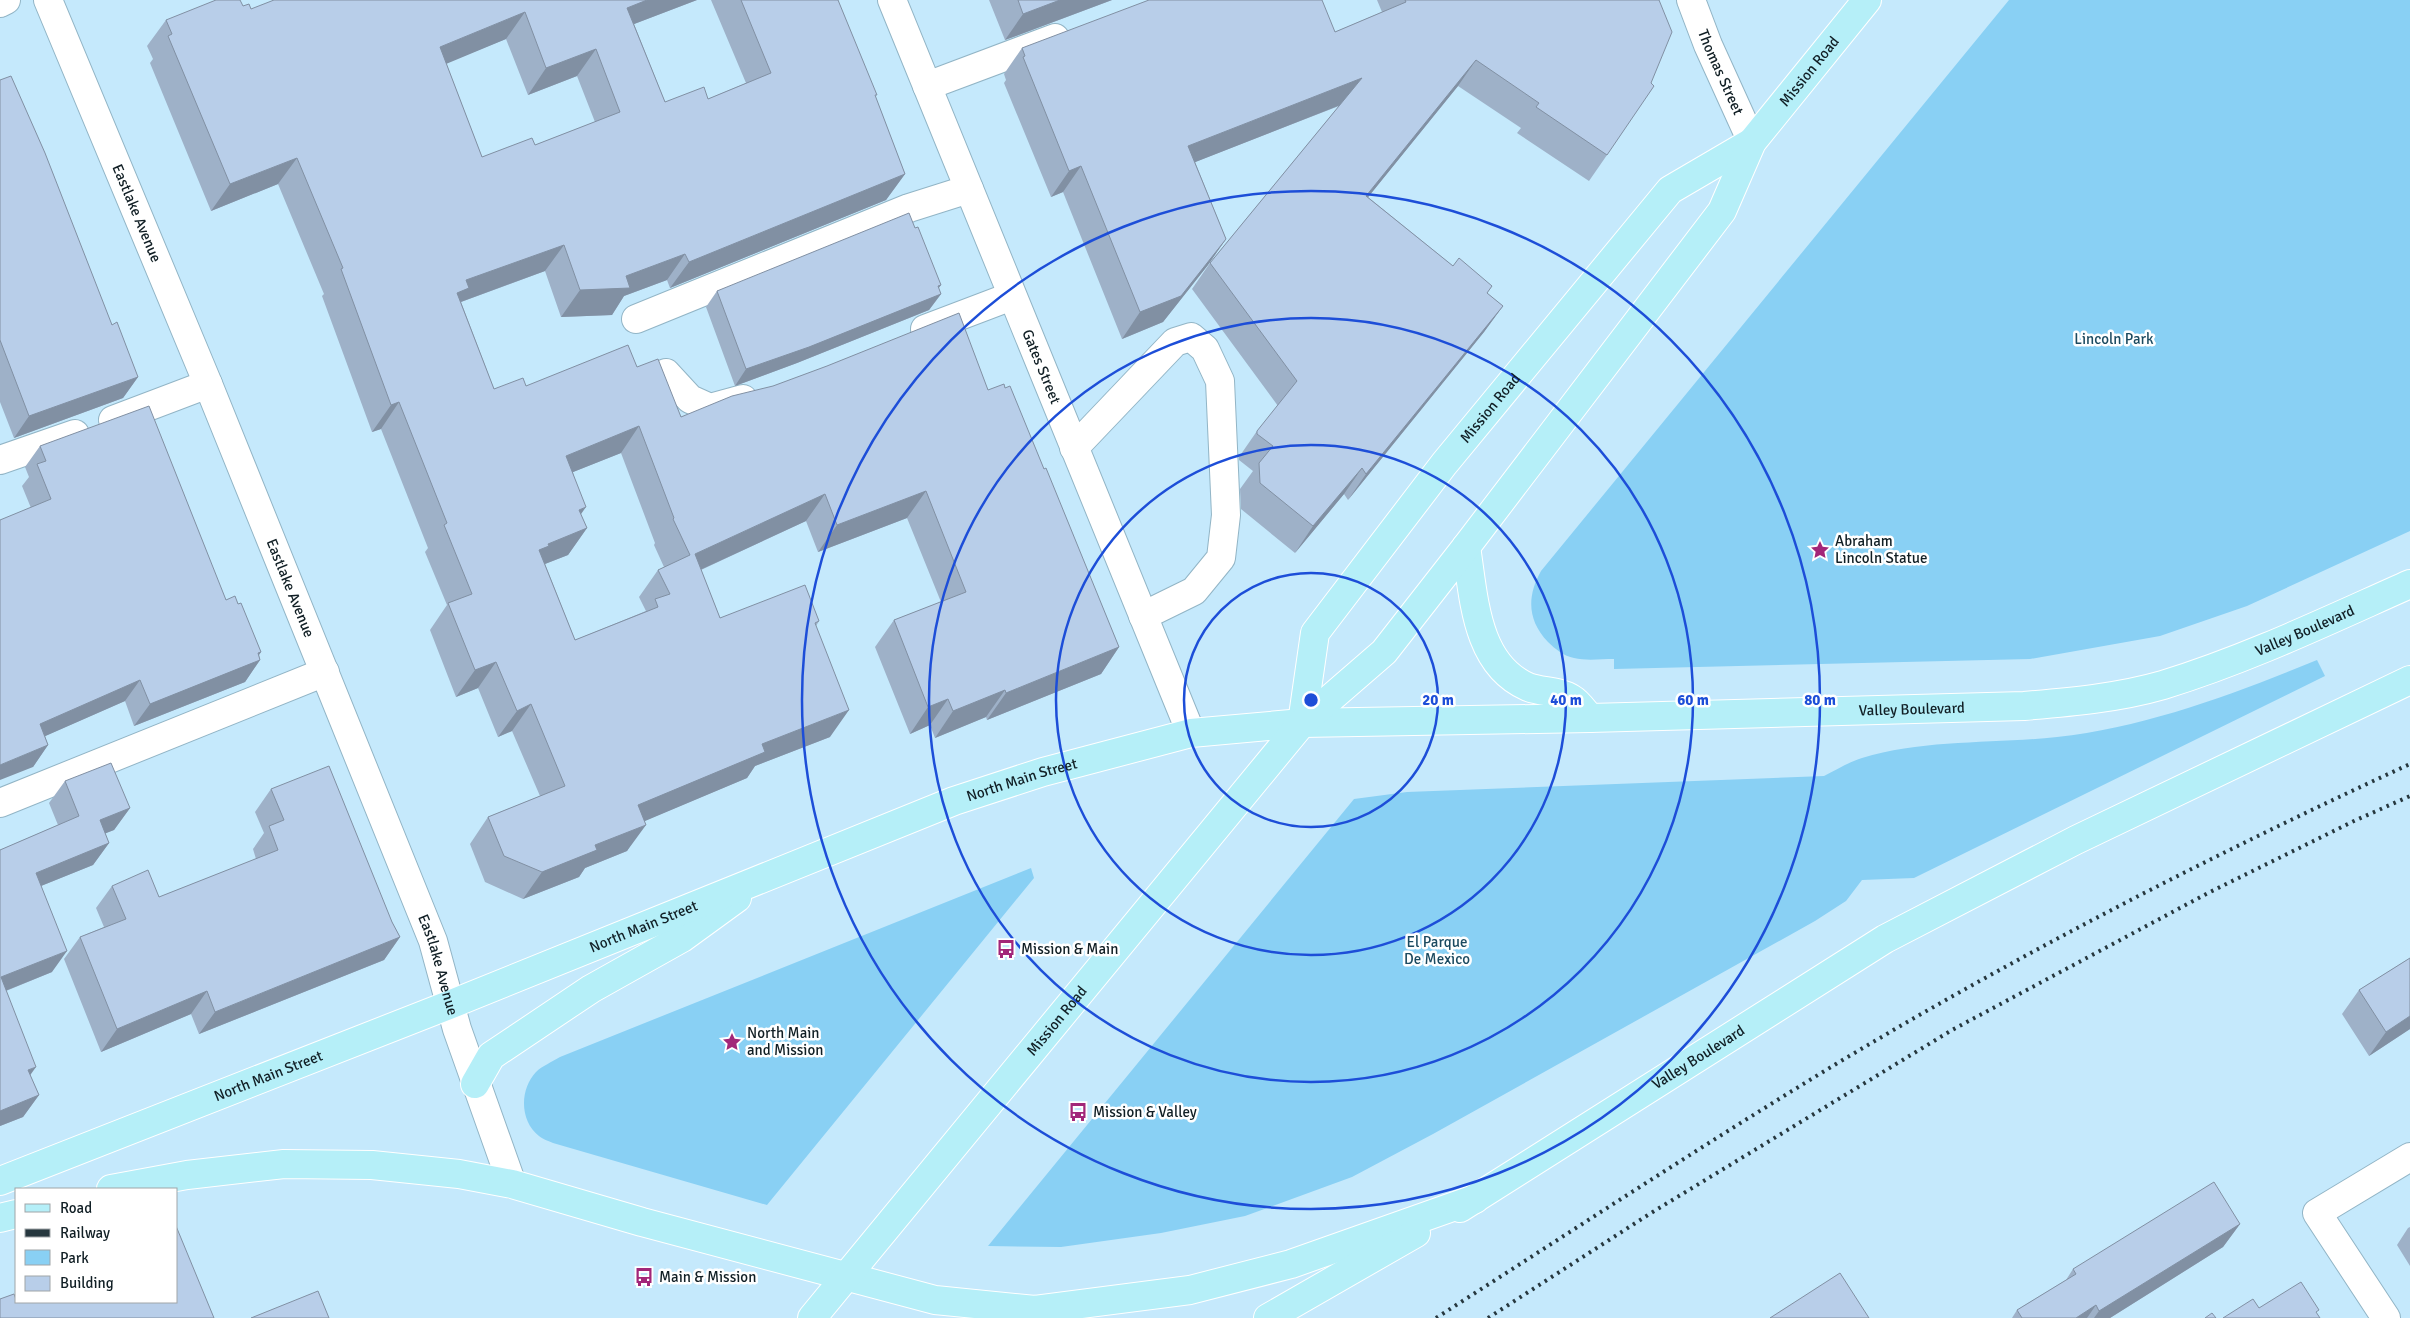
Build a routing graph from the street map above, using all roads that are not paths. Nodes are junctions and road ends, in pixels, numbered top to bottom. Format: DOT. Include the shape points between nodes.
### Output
graph roads {
  1 [pos="6,0"];
  2 [pos="48,0"];
  3 [pos="892,0"];
  4 [pos="1691,0"];
  5 [pos="1867,0"];
  6 [pos="0,2"];
  7 [pos="1074,31"];
  8 [pos="927,86"];
  9 [pos="1752,142"];
  10 [pos="969,189"];
  11 [pos="1012,296"];
  12 [pos="636,319"];
  13 [pos="898,339"];
  14 [pos="666,374"];
  15 [pos="208,384"];
  16 [pos="767,391"];
  17 [pos="1074,448"];
  18 [pos="0,460"];
  19 [pos="1466,547"];
  20 [pos="2410,584"];
  21 [pos="1143,616"];
  22 [pos="325,672"];
  23 [pos="2410,680"];
  24 [pos="1590,718"];
  25 [pos="1302,723"];
  26 [pos="1191,733"];
  27 [pos="0,803"];
  28 [pos="773,872"];
  29 [pos="449,1005"];
  30 [pos="475,1084"];
  31 [pos="2410,1157"];
  32 [pos="0,1181"];
  33 [pos="512,1184"];
  34 [pos="116,1188"];
  35 [pos="1475,1199"];
  36 [pos="15,1214"];
  37 [pos="0,1218"];
  38 [pos="845,1277"];
  39 [pos="812,1318"];
  40 [pos="1268,1318"];
  41 [pos="2386,1318"];
  1 -- 6 [label="street"];
  2 -- 15 [label="street, Eastlake Avenue"];
  3 -- 8 [label="street, Gates Street"];
  4 -- 9 [label="street, Thomas Street"];
  5 -- 9 [label="main road, Mission Road"];
  7 -- 8 [label="street"];
  8 -- 10 [label="street, Gates Street"];
  9 -- 19 [label="main road, Mission Road" via="1722,211"];
  9 -- 25 [label="main road, Mission Road" via="1670,190 1444,464 1315,634"];
  10 -- 11 [label="street, Gates Street"];
  10 -- 12 [label="street" via="909,208"];
  11 -- 13 [label="street"];
  11 -- 17 [label="street, Gates Street"];
  14 -- 16 [label="street" via="690,399 710,408"];
  15 -- 18 [label="street"];
  15 -- 22 [label="street, Eastlake Avenue"];
  17 -- 21 [label="street, Gates Street"];
  17 -- 21 [label="street" via="1175,342 1191,337 1205,349 1220,381 1226,515 1221,558 1194,591"];
  19 -- 24 [label="main road" via="1478,621 1493,658 1505,672 1527,686 1572,699"];
  19 -- 25 [label="main road, Mission Road" via="1384,652"];
  20 -- 24 [label="main road, Valley Boulevard" via="2222,665 2162,685 2092,700 2024,706"];
  21 -- 26 [label="street, Gates Street"];
  22 -- 27 [label="street"];
  22 -- 29 [label="street, Eastlake Avenue" via="433,941"];
  23 -- 35 [label="main road, Valley Boulevard" via="2076,840 1885,939"];
  24 -- 25 [label="main road, Valley Boulevard"];
  25 -- 26 [label="main road, North Main Street"];
  25 -- 38 [label="main road, Mission Road"];
  26 -- 28 [label="main road, North Main Street" via="1043,772 954,801"];
  28 -- 29 [label="main road, North Main Street"];
  28 -- 30 [label="main road" via="682,938 591,988 491,1056"];
  29 -- 30 [label="street, Eastlake Avenue"];
  29 -- 32 [label="main road, North Main Street"];
  30 -- 33 [label="street, Eastlake Avenue"];
  31 -- 41 [label="street" via="2317,1213"];
  33 -- 34 [label="main road" via="459,1174 372,1165 284,1164 187,1175"];
  33 -- 38 [label="main road"];
  35 -- 38 [label="main road" via="1291,1264 1190,1290 1035,1310 935,1300"];
  35 -- 40 [label="main road"];
  36 -- 37 [label="main road"];
  38 -- 39 [label="main road, Mission Road"];
}
